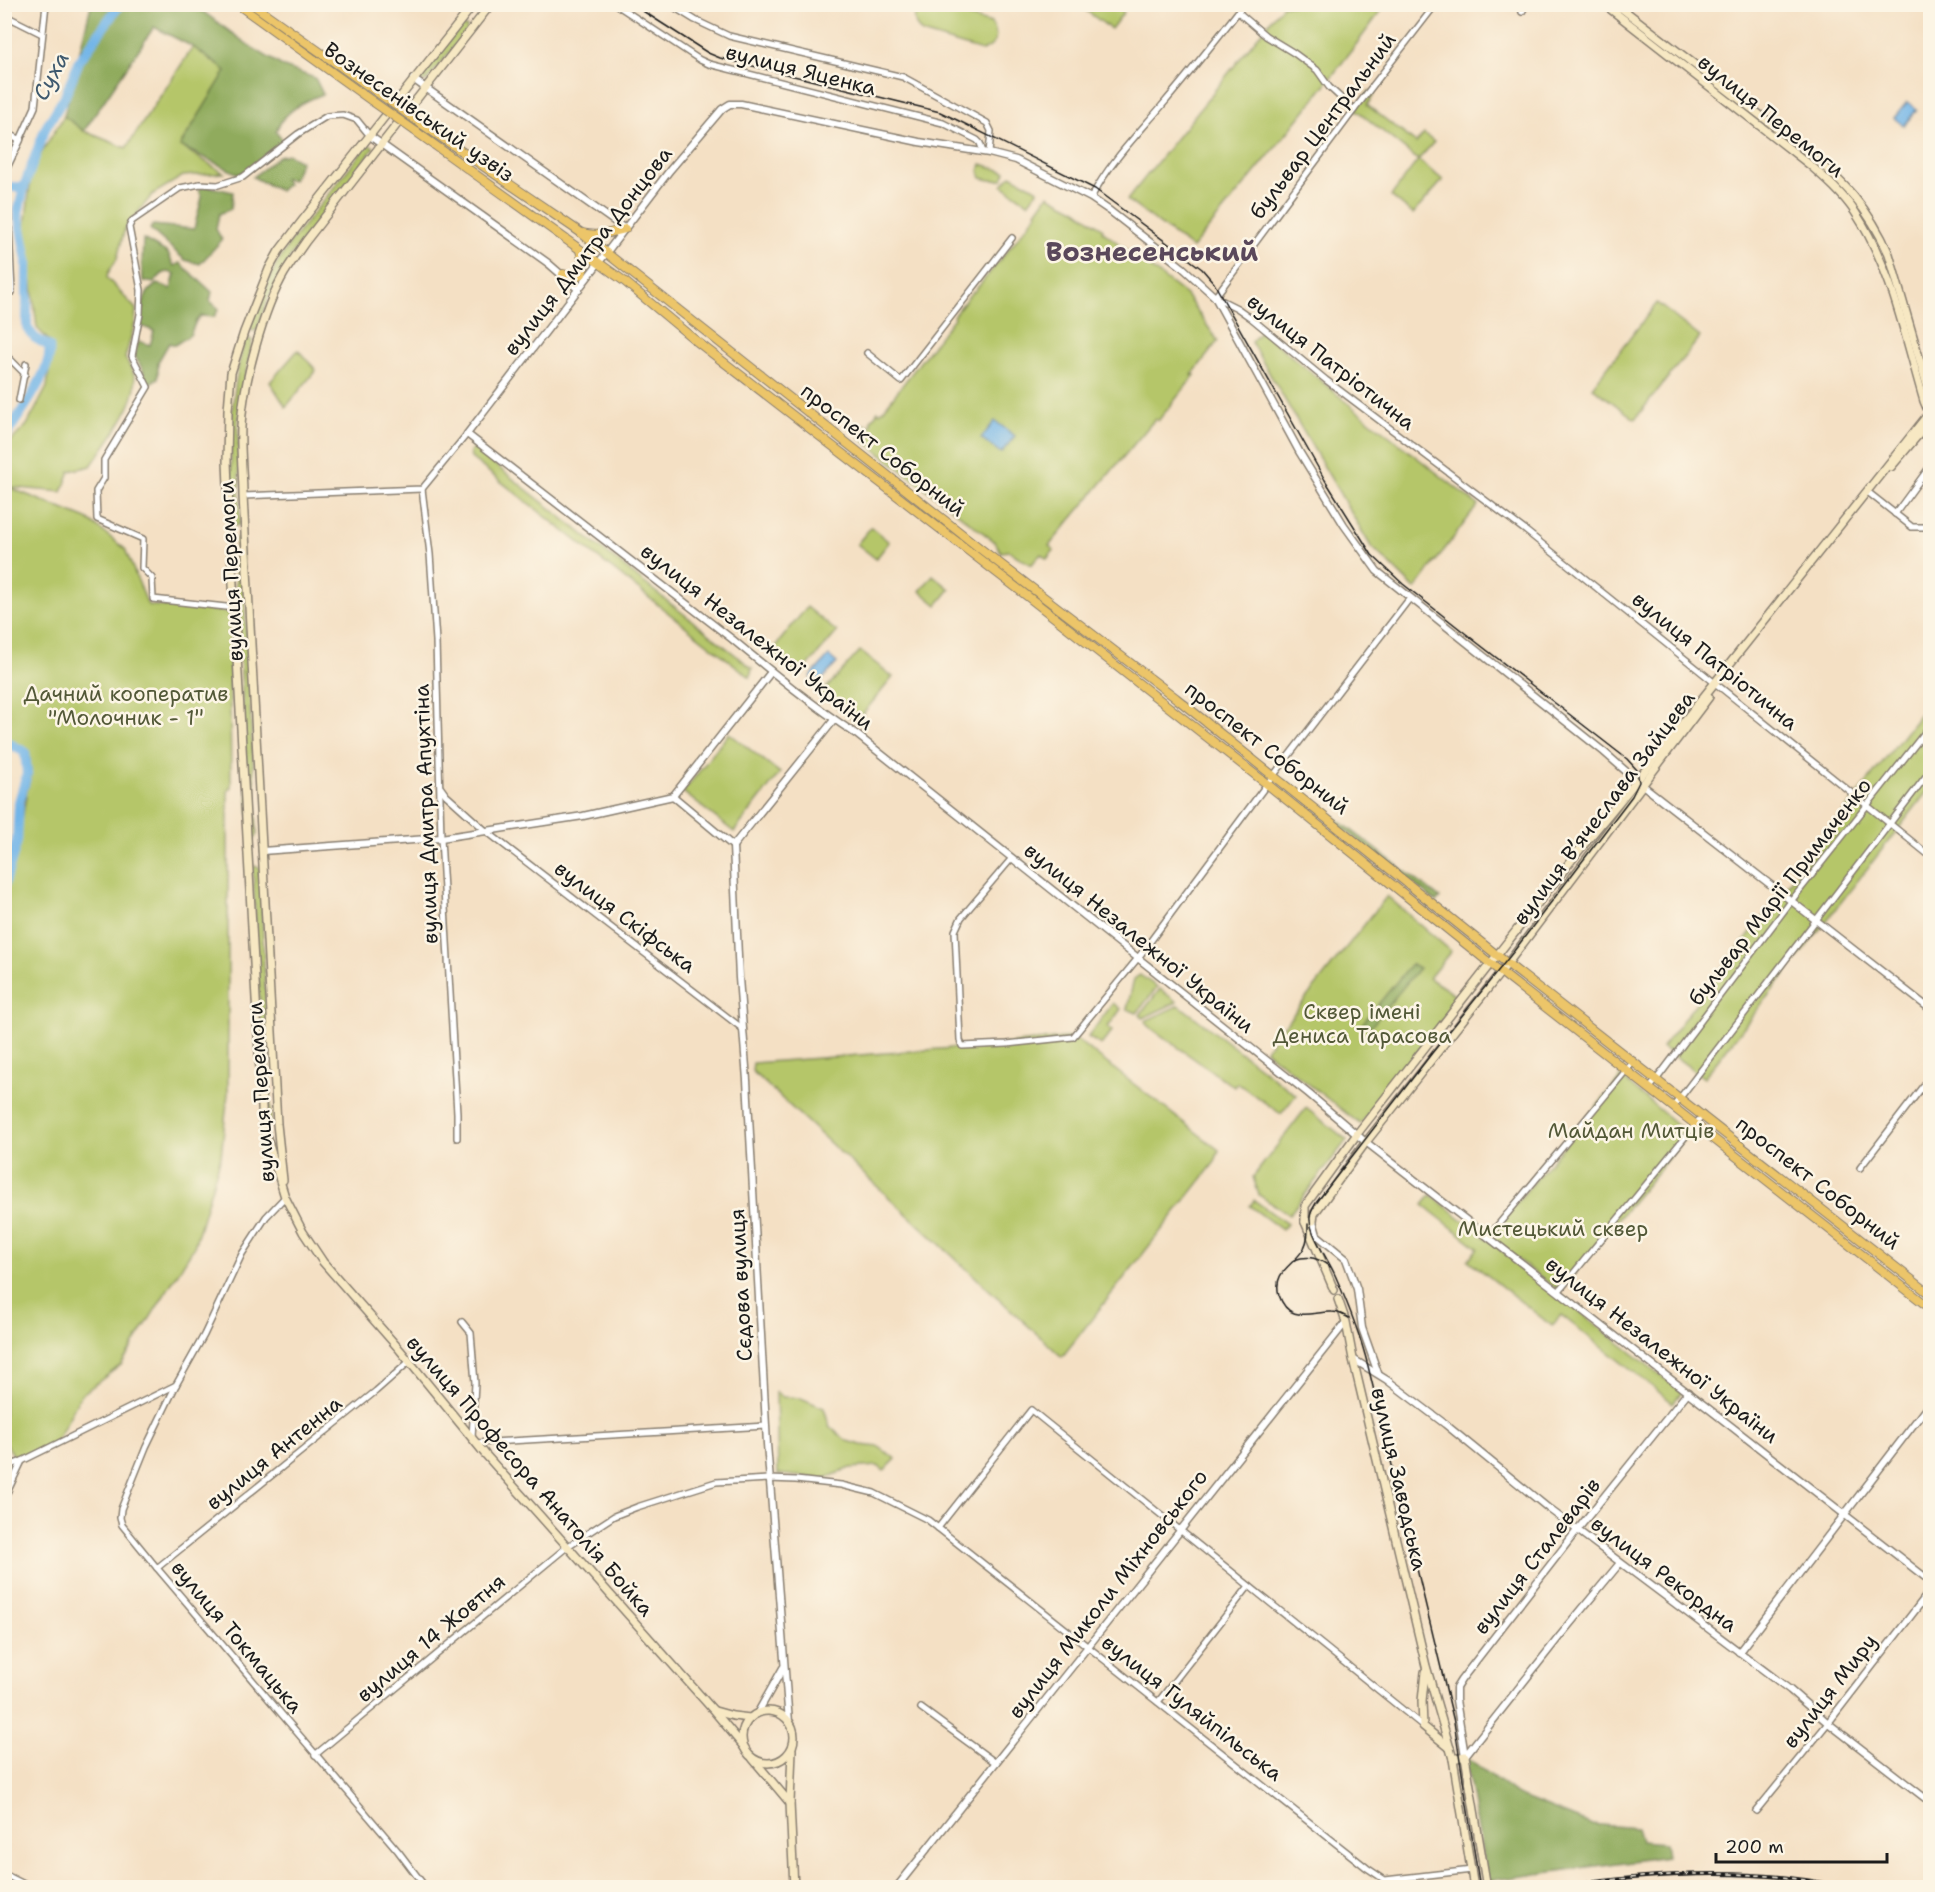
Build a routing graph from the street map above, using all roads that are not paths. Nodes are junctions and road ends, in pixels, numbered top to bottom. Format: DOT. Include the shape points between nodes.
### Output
graph roads {
  1 [pos="46,4"];
  2 [pos="237,4"];
  3 [pos="252,4"];
  4 [pos="474,4"];
  5 [pos="491,4"];
  6 [pos="615,4"];
  7 [pos="669,4"];
  8 [pos="1244,4"];
  9 [pos="1436,4"];
  10 [pos="1527,4"];
  11 [pos="1604,4"];
  12 [pos="1616,4"];
  13 [pos="1239,12"];
  14 [pos="1522,12"];
  15 [pos="4,15"];
  16 [pos="463,19"];
  17 [pos="474,27"];
  18 [pos="42,34"];
  19 [pos="413,79"];
  20 [pos="425,87"];
  21 [pos="1354,110"];
  22 [pos="4,132"];
  23 [pos="370,136"];
  24 [pos="20,140"];
  25 [pos="382,146"];
  26 [pos="986,152"];
  27 [pos="4,173"];
  28 [pos="1856,197"];
  29 [pos="4,198"];
  30 [pos="1091,198"];
  31 [pos="1847,202"];
  32 [pos="1866,211"];
  33 [pos="1857,216"];
  34 [pos="625,229"];
  35 [pos="580,232"];
  36 [pos="1012,238"];
  37 [pos="580,249"];
  38 [pos="606,253"];
  39 [pos="599,263"];
  40 [pos="563,274"];
  41 [pos="582,274"];
  42 [pos="579,290"];
  43 [pos="12,292"];
  44 [pos="1215,297"];
  45 [pos="244,332"];
  46 [pos="259,338"];
  47 [pos="4,353"];
  48 [pos="867,353"];
  49 [pos="26,364"];
  50 [pos="25,374"];
  51 [pos="1930,395"];
  52 [pos="19,400"];
  53 [pos="1930,415"];
  54 [pos="467,434"];
  55 [pos="845,442"];
  56 [pos="838,450"];
  57 [pos="1930,471"];
  58 [pos="422,489"];
  59 [pos="1869,494"];
  60 [pos="243,496"];
  61 [pos="1895,514"];
  62 [pos="1930,527"];
  63 [pos="245,532"];
  64 [pos="231,533"];
  65 [pos="978,547"];
  66 [pos="984,562"];
  67 [pos="1410,598"];
  68 [pos="235,608"];
  69 [pos="771,672"];
  70 [pos="1716,684"];
  71 [pos="834,720"];
  72 [pos="1930,726"];
  73 [pos="1930,771"];
  74 [pos="1274,775"];
  75 [pos="1639,782"];
  76 [pos="1267,784"];
  77 [pos="440,786"];
  78 [pos="673,796"];
  79 [pos="1867,804"];
  80 [pos="1890,823"];
  81 [pos="486,831"];
  82 [pos="441,838"];
  83 [pos="733,846"];
  84 [pos="262,851"];
  85 [pos="247,852"];
  86 [pos="1930,856"];
  87 [pos="1012,858"];
  88 [pos="1792,900"];
  89 [pos="1816,920"];
  90 [pos="1498,955"];
  91 [pos="1138,958"];
  92 [pos="1508,963"];
  93 [pos="1491,964"];
  94 [pos="1501,972"];
  95 [pos="1930,1009"];
  96 [pos="743,1029"];
  97 [pos="1634,1061"];
  98 [pos="1626,1070"];
  99 [pos="1930,1077"];
  100 [pos="1657,1079"];
  101 [pos="1650,1088"];
  102 [pos="1681,1098"];
  103 [pos="1673,1107"];
  104 [pos="1703,1115"];
  105 [pos="1695,1125"];
  106 [pos="1356,1134"];
  107 [pos="457,1138"];
  108 [pos="1366,1142"];
  109 [pos="1860,1168"];
  110 [pos="285,1197"];
  111 [pos="1309,1222"];
  112 [pos="1488,1237"];
  113 [pos="1334,1290"];
  114 [pos="1559,1292"];
  115 [pos="1930,1294"];
  116 [pos="1338,1299"];
  117 [pos="1930,1308"];
  118 [pos="462,1322"];
  119 [pos="1346,1322"];
  120 [pos="1353,1359"];
  121 [pos="410,1361"];
  122 [pos="1378,1374"];
  123 [pos="176,1385"];
  124 [pos="1688,1392"];
  125 [pos="1930,1403"];
  126 [pos="766,1426"];
  127 [pos="474,1441"];
  128 [pos="4,1454"];
  129 [pos="22,1461"];
  130 [pos="769,1479"];
  131 [pos="4,1499"];
  132 [pos="1845,1513"];
  133 [pos="938,1528"];
  134 [pos="1578,1529"];
  135 [pos="1180,1530"];
  136 [pos="568,1546"];
  137 [pos="1620,1563"];
  138 [pos="157,1568"];
  139 [pos="1930,1581"];
  140 [pos="1249,1586"];
  141 [pos="1930,1591"];
  142 [pos="1088,1647"];
  143 [pos="1739,1652"];
  144 [pos="1426,1666"];
  145 [pos="783,1668"];
  146 [pos="1158,1702"];
  147 [pos="921,1708"];
  148 [pos="714,1711"];
  149 [pos="754,1716"];
  150 [pos="789,1722"];
  151 [pos="1828,1723"];
  152 [pos="1423,1726"];
  153 [pos="792,1747"];
  154 [pos="1450,1748"];
  155 [pos="747,1752"];
  156 [pos="315,1755"];
  157 [pos="1465,1756"];
  158 [pos="1453,1759"];
  159 [pos="996,1763"];
  160 [pos="1930,1802"];
  161 [pos="790,1803"];
  162 [pos="1756,1811"];
  163 [pos="1472,1870"];
  164 [pos="4,1874"];
  165 [pos="1474,1884"];
  166 [pos="32,1887"];
  167 [pos="426,1887"];
  168 [pos="794,1887"];
  169 [pos="896,1887"];
  170 [pos="1487,1887"];
  1 -- 18 [label="street"];
  2 -- 37 [label="main road, Вознесенівський узвіз, bridge"];
  3 -- 35 [label="main road, Вознесенівський узвіз, bridge"];
  4 -- 16 [label="main road, вулиця Перемоги"];
  5 -- 17 [label="main road, вулиця Перемоги"];
  6 -- 26 [label="street, вулиця Яценка" via="700,60 943,123 977,140"];
  7 -- 26 [label="street" via="729,36 903,77 987,123 991,131"];
  8 -- 13 [label="street"];
  9 -- 21 [label="street, бульвар Центральний"];
  10 -- 14 [label="street"];
  11 -- 31 [label="main road, вулиця Перемоги" via="1810,165"];
  12 -- 28 [label="main road, вулиця Перемоги" via="1804,149"];
  13 -- 21 [label="street" via="1266,36 1317,70"];
  13 -- 30 [label="street" via="1114,160"];
  15 -- 18 [label="street"];
  16 -- 17 [label="main road"];
  16 -- 19 [label="main road, вулиця Перемоги"];
  17 -- 20 [label="main road, вулиця Перемоги"];
  18 -- 24 [label="street" via="35,107"];
  19 -- 20 [label="street"];
  19 -- 23 [label="main road, вулиця Перемоги"];
  20 -- 25 [label="main road, вулиця Перемоги"];
  20 -- 34 [label="street"];
  21 -- 44 [label="street, бульвар Центральний"];
  22 -- 24 [label="street"];
  23 -- 25 [label="street"];
  23 -- 45 [label="main road, вулиця Перемоги" via="279,251"];
  23 -- 68 [label="street" via="357,120 343,115 327,116 243,177 218,185 180,188 129,226 141,290 132,356 148,387 104,460 104,478 96,491 97,519 143,539 142,568 152,578 153,599"];
  24 -- 27 [label="street"];
  25 -- 40 [label="street"];
  25 -- 46 [label="main road, вулиця Перемоги" via="285,273"];
  26 -- 30 [label="street, вулиця Патріотична" via="1016,160"];
  26 -- 34 [label="street, вулиця Дмитра Донцова" via="730,104 670,170"];
  28 -- 31 [label="main road"];
  28 -- 32 [label="main road, вулиця Перемоги"];
  29 -- 43 [label="street" via="8,207"];
  30 -- 44 [label="street, вулиця Патріотична"];
  31 -- 33 [label="main road, вулиця Перемоги"];
  32 -- 33 [label="main road" via="1860,210"];
  32 -- 51 [label="main road, вулиця Перемоги" via="1889,254"];
  33 -- 53 [label="main road, вулиця Перемоги" via="1886,273"];
  34 -- 35 [label="main road" via="592,236"];
  34 -- 38 [label="street, вулиця Дмитра Донцова"];
  35 -- 38 [label="main road, проспект Соборний"];
  36 -- 48 [label="street" via="901,381"];
  37 -- 39 [label="main road, проспект Соборний"];
  37 -- 41 [label="main road"];
  38 -- 39 [label="street, вулиця Дмитра Донцова"];
  38 -- 55 [label="main road, проспект Соборний"];
  39 -- 42 [label="street, вулиця Дмитра Донцова"];
  39 -- 56 [label="main road, проспект Соборний"];
  40 -- 41 [label="main road"];
  40 -- 42 [label="street"];
  41 -- 42 [label="street"];
  42 -- 54 [label="street, вулиця Дмитра Донцова"];
  44 -- 67 [label="street" via="1344,525 1377,571"];
  44 -- 70 [label="street, вулиця Патріотична" via="1251,318"];
  45 -- 46 [label="main road"];
  45 -- 64 [label="main road, вулиця Перемоги" via="231,373 228,410"];
  46 -- 60 [label="main road, вулиця Перемоги" via="241,426"];
  47 -- 50 [label="street"];
  49 -- 50 [label="street"];
  50 -- 52 [label="street"];
  53 -- 59 [label="main road, вулиця Вʼячеслава Зайцева"];
  53 -- 70 [label="main road, вулиця Вʼячеслава Зайцева"];
  54 -- 58 [label="street, вулиця Дмитра Донцова"];
  54 -- 69 [label="street, вулиця Незалежної України"];
  55 -- 56 [label="main road"];
  55 -- 65 [label="main road, проспект Соборний"];
  56 -- 66 [label="main road, проспект Соборний"];
  57 -- 61 [label="street"];
  58 -- 60 [label="street"];
  58 -- 77 [label="street, вулиця Дмитра Апухтіна" via="436,641"];
  59 -- 61 [label="street"];
  59 -- 70 [label="main road, вулиця Вʼячеслава Зайцева"];
  60 -- 63 [label="main road, вулиця Перемоги"];
  61 -- 62 [label="street" via="1912,527"];
  63 -- 64 [label="main road"];
  63 -- 84 [label="main road, вулиця Перемоги"];
  64 -- 68 [label="main road, вулиця Перемоги"];
  65 -- 66 [label="main road"];
  65 -- 74 [label="main road, проспект Соборний"];
  66 -- 76 [label="main road, проспект Соборний"];
  67 -- 74 [label="street"];
  67 -- 75 [label="street"];
  68 -- 85 [label="main road, вулиця Перемоги"];
  69 -- 71 [label="street, вулиця Незалежної України"];
  69 -- 78 [label="street"];
  70 -- 75 [label="main road, вулиця Вʼячеслава Зайцева"];
  70 -- 79 [label="street, вулиця Патріотична"];
  71 -- 83 [label="street"];
  71 -- 87 [label="street, вулиця Незалежної України"];
  72 -- 79 [label="street, бульвар Марії Примаченко"];
  73 -- 80 [label="street"];
  74 -- 76 [label="street"];
  74 -- 90 [label="main road, проспект Соборний"];
  75 -- 88 [label="street"];
  75 -- 90 [label="main road, вулиця Вʼячеслава Зайцева"];
  75 -- 92 [label="main road, вулиця Вʼячеслава Зайцева"];
  76 -- 91 [label="street"];
  76 -- 93 [label="main road, проспект Соборний"];
  77 -- 81 [label="street, вулиця Скіфська"];
  77 -- 82 [label="street, вулиця Дмитра Апухтіна"];
  78 -- 81 [label="street" via="583,816"];
  78 -- 83 [label="street"];
  79 -- 80 [label="street, вулиця Патріотична"];
  79 -- 88 [label="street, бульвар Марії Примаченко"];
  80 -- 86 [label="street, вулиця Патріотична"];
  80 -- 89 [label="street"];
  81 -- 82 [label="street"];
  81 -- 96 [label="street, вулиця Скіфська"];
  82 -- 84 [label="street"];
  82 -- 107 [label="street, вулиця Дмитра Апухтіна"];
  83 -- 96 [label="street, Сєдова вулиця"];
  84 -- 85 [label="main road"];
  84 -- 110 [label="main road, вулиця Перемоги" via="277,1124"];
  85 -- 110 [label="main road, вулиця Перемоги" via="263,1125"];
  87 -- 91 [label="street, вулиця Незалежної України"];
  87 -- 91 [label="street" via="961,918 955,931 962,1046 1073,1037"];
  88 -- 89 [label="street"];
  88 -- 100 [label="street, бульвар Марії Примаченко"];
  89 -- 95 [label="street"];
  89 -- 102 [label="street"];
  90 -- 92 [label="main road, проспект Соборний"];
  90 -- 93 [label="main road, вулиця Вʼячеслава Зайцева"];
  91 -- 106 [label="street, вулиця Незалежної України"];
  92 -- 94 [label="main road, вулиця Вʼячеслава Зайцева"];
  92 -- 97 [label="main road, проспект Соборний"];
  93 -- 94 [label="main road, проспект Соборний"];
  93 -- 106 [label="main road"];
  94 -- 98 [label="main road, проспект Соборний"];
  94 -- 108 [label="main road, вулиця Вʼячеслава Зайцева"];
  96 -- 126 [label="street, Сєдова вулиця"];
  97 -- 98 [label="street"];
  97 -- 100 [label="main road, проспект Соборний"];
  98 -- 101 [label="main road, проспект Соборний"];
  98 -- 112 [label="street"];
  99 -- 109 [label="street"];
  100 -- 101 [label="street, бульвар Марії Примаченко"];
  100 -- 102 [label="main road, проспект Соборний"];
  101 -- 103 [label="main road, проспект Соборний"];
  102 -- 103 [label="street"];
  102 -- 104 [label="main road, проспект Соборний"];
  103 -- 105 [label="main road, проспект Соборний"];
  104 -- 105 [label="street"];
  104 -- 115 [label="main road, проспект Соборний"];
  105 -- 114 [label="street"];
  105 -- 117 [label="main road, проспект Соборний"];
  106 -- 108 [label="street, вулиця Незалежної України"];
  106 -- 111 [label="main road" via="1305,1206"];
  108 -- 111 [label="main road, вулиця Вʼячеслава Зайцева"];
  108 -- 112 [label="street, вулиця Незалежної України"];
  110 -- 121 [label="main road, вулиця Професора Анатолія Бойка" via="323,1262"];
  110 -- 123 [label="street" via="266,1217 242,1254"];
  111 -- 113 [label="main road"];
  111 -- 122 [label="street" via="1317,1235 1346,1259 1357,1289 1362,1329"];
  112 -- 114 [label="street, вулиця Незалежної України"];
  114 -- 124 [label="street, вулиця Незалежної України"];
  116 -- 119 [label="main road, вулиця Заводська"];
  118 -- 127 [label="street" via="471,1333"];
  119 -- 120 [label="main road, вулиця Заводська"];
  119 -- 135 [label="street, вулиця Миколи Міхновського"];
  120 -- 122 [label="street, вулиця Рекордна"];
  120 -- 144 [label="main road, вулиця Заводська"];
  121 -- 127 [label="main road, вулиця Професора Анатолія Бойка"];
  121 -- 138 [label="street, вулиця Антенна"];
  122 -- 134 [label="street, вулиця Рекордна"];
  123 -- 129 [label="street"];
  123 -- 138 [label="street, вулиця Токмацька" via="146,1447 120,1518"];
  124 -- 132 [label="street, вулиця Незалежної України"];
  124 -- 134 [label="street, вулиця Сталеварів"];
  125 -- 132 [label="street"];
  126 -- 127 [label="street"];
  126 -- 130 [label="street, Сєдова вулиця"];
  127 -- 136 [label="main road, вулиця Професора Анатолія Бойка"];
  128 -- 129 [label="street" via="14,1464"];
  129 -- 131 [label="street"];
  130 -- 133 [label="street, вулиця Гуляйпільська" via="841,1485 874,1493"];
  130 -- 136 [label="street, вулиця Гуляйпільська" via="716,1482 637,1507 614,1516"];
  130 -- 145 [label="street, Сєдова вулиця"];
  132 -- 139 [label="street, вулиця Незалежної України"];
  132 -- 143 [label="street"];
  133 -- 135 [label="street" via="1031,1410"];
  133 -- 142 [label="street, вулиця Гуляйпільська"];
  134 -- 137 [label="street, вулиця Рекордна"];
  134 -- 157 [label="street, вулиця Сталеварів" via="1456,1689"];
  135 -- 140 [label="street"];
  135 -- 142 [label="street, вулиця Миколи Міхновського"];
  136 -- 148 [label="main road, вулиця Професора Анатолія Бойка"];
  136 -- 156 [label="street, вулиця 14 Жовтня"];
  137 -- 143 [label="street, вулиця Рекордна"];
  137 -- 157 [label="street"];
  138 -- 156 [label="street, вулиця Токмацька"];
  140 -- 146 [label="street"];
  140 -- 152 [label="street"];
  141 -- 151 [label="street, вулиця Миру"];
  142 -- 146 [label="street, вулиця Гуляйпільська"];
  142 -- 159 [label="street, вулиця Миколи Міхновського"];
  143 -- 151 [label="street, вулиця Рекордна"];
  144 -- 152 [label="main road, вулиця Заводська"];
  144 -- 154 [label="main road, вулиця Заводська"];
  145 -- 149 [label="street"];
  145 -- 150 [label="street, Сєдова вулиця"];
  146 -- 163 [label="street, вулиця Гуляйпільська" via="1385,1880"];
  147 -- 159 [label="street"];
  148 -- 149 [label="main road"];
  148 -- 155 [label="main road, вулиця Професора Анатолія Бойка"];
  149 -- 150 [label="main road" via="775,1712"];
  149 -- 155 [label="main road" via="743,1732"];
  150 -- 153 [label="main road" via="793,1730"];
  151 -- 160 [label="street, вулиця Рекордна"];
  151 -- 162 [label="street, вулиця Миру"];
  152 -- 154 [label="main road"];
  153 -- 155 [label="main road" via="788,1755 772,1763 763,1763"];
  153 -- 161 [label="main road"];
  154 -- 158 [label="main road, вулиця Заводська"];
  155 -- 161 [label="main road"];
  156 -- 167 [label="street, вулиця Токмацька"];
  157 -- 158 [label="main road"];
  157 -- 170 [label="main road"];
  158 -- 163 [label="main road, вулиця Заводська"];
  159 -- 169 [label="street, вулиця Миколи Міхновського"];
  161 -- 168 [label="main road"];
  163 -- 165 [label="main road, вулиця Заводська"];
  164 -- 166 [label="street"];
}
